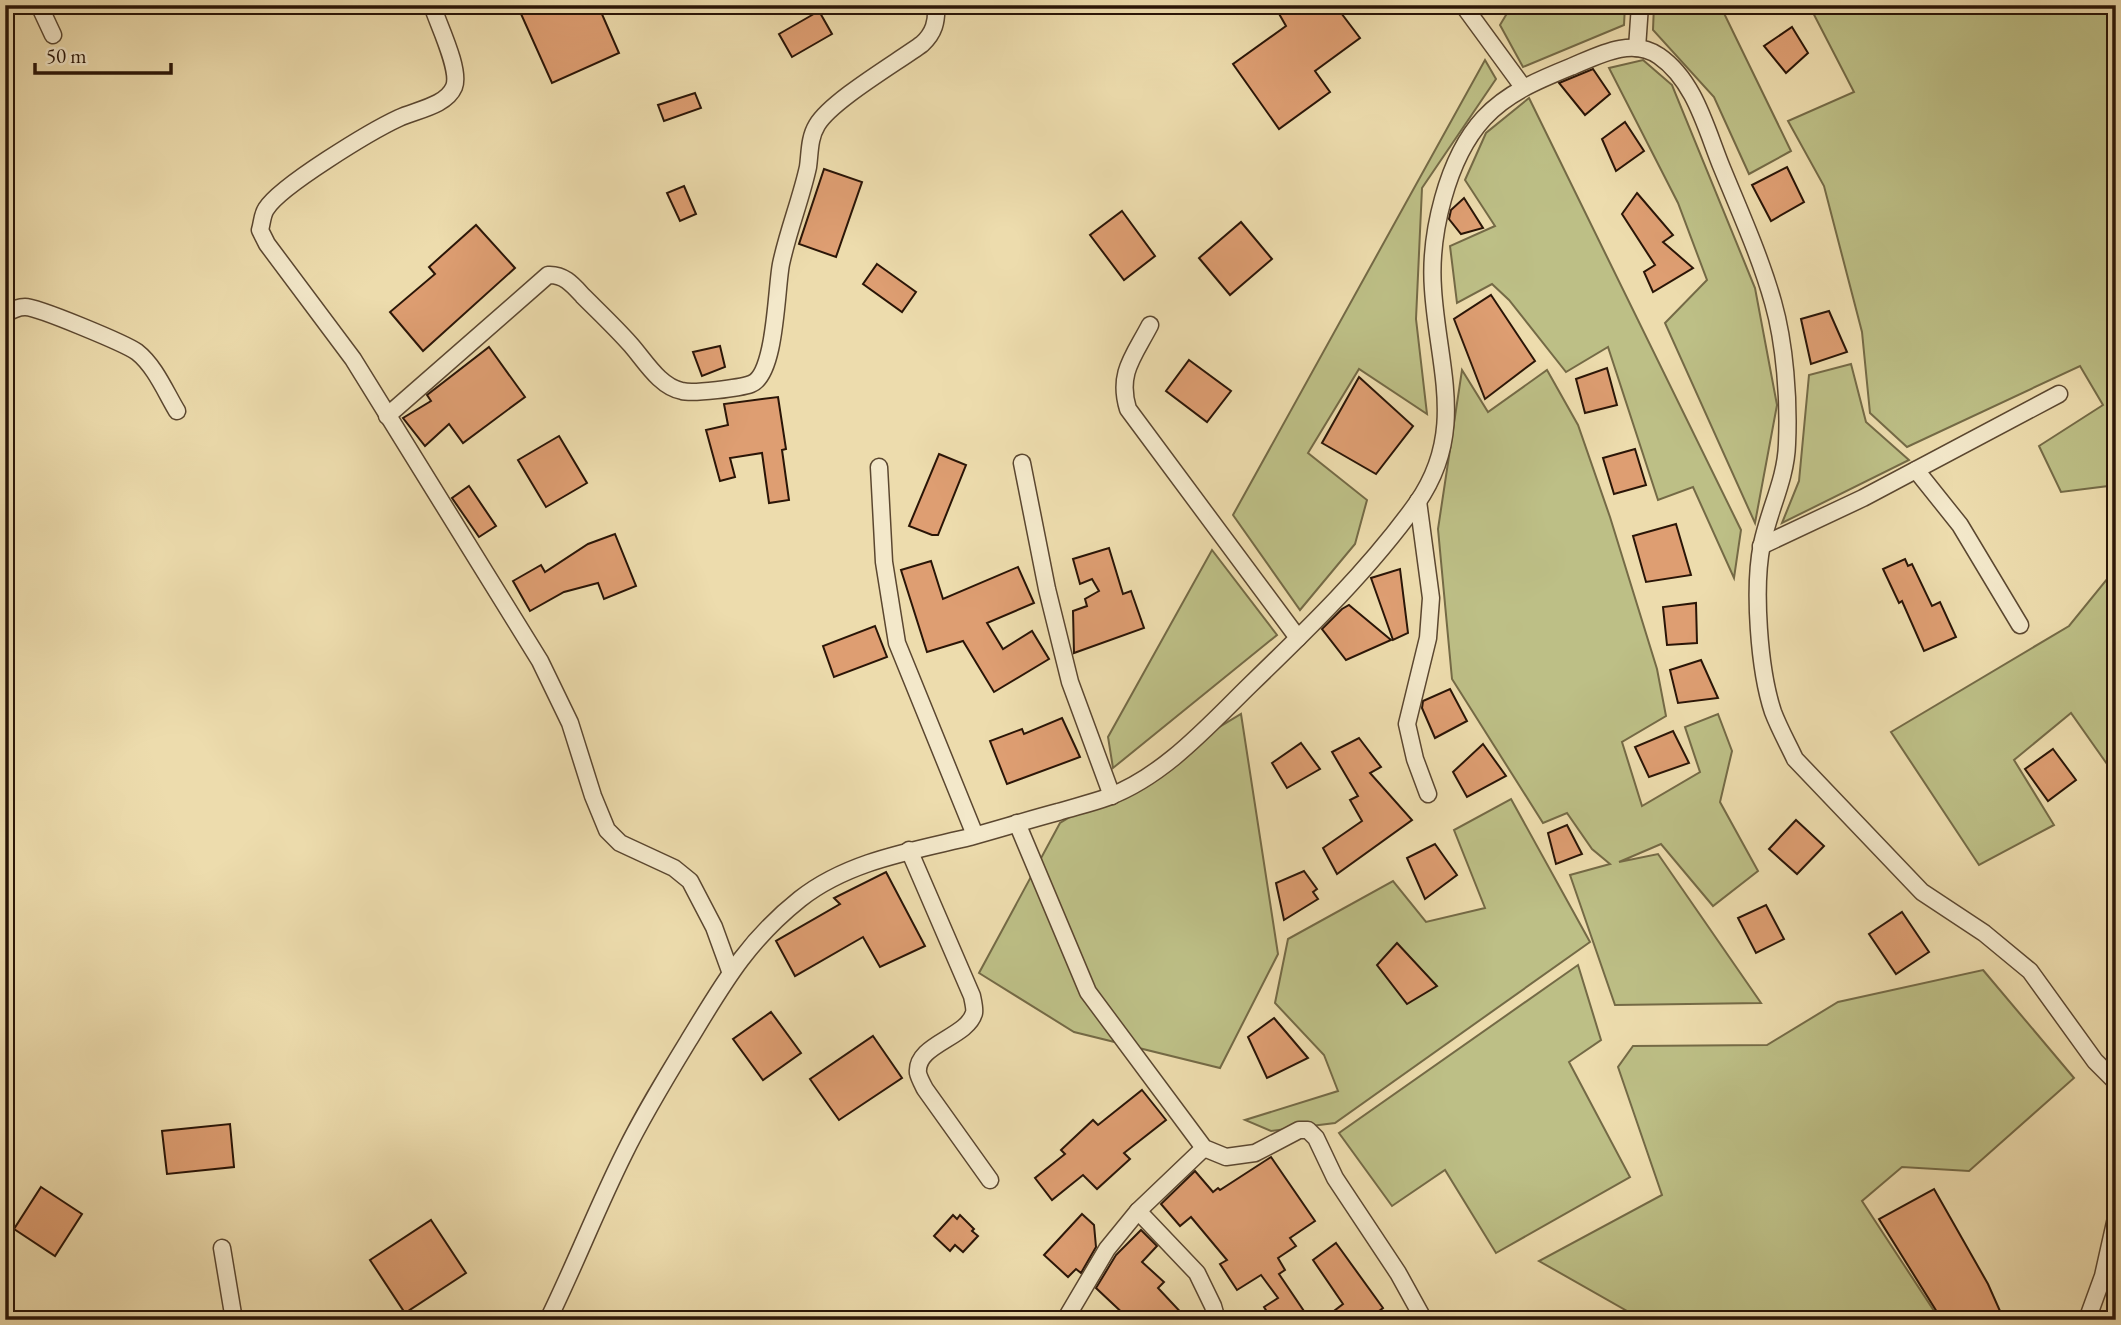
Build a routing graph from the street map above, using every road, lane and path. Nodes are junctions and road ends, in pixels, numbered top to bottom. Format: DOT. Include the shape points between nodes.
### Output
graph roads {
  1 [pos="39,5"];
  2 [pos="432,5"];
  3 [pos="936,5"];
  4 [pos="1463,5"];
  5 [pos="1640,5"];
  6 [pos="53,36"];
  7 [pos="1637,48"];
  8 [pos="1523,87"];
  9 [pos="5,314"];
  10 [pos="1150,325"];
  11 [pos="2059,394"];
  12 [pos="177,411"];
  13 [pos="387,416"];
  14 [pos="1022,463"];
  15 [pos="879,467"];
  16 [pos="1916,470"];
  17 [pos="1418,501"];
  18 [pos="1761,546"];
  19 [pos="2020,625"];
  20 [pos="1298,638"];
  21 [pos="1428,794"];
  22 [pos="1112,796"];
  23 [pos="1017,823"];
  24 [pos="975,835"];
  25 [pos="909,850"];
  26 [pos="730,971"];
  27 [pos="2116,1082"];
  28 [pos="1204,1147"];
  29 [pos="990,1180"];
  30 [pos="1138,1211"];
  31 [pos="2116,1218"];
  32 [pos="222,1248"];
  33 [pos="234,1320"];
  34 [pos="548,1320"];
  35 [pos="1065,1320"];
  36 [pos="1217,1320"];
  37 [pos="1424,1320"];
  38 [pos="2087,1320"];
  1 -- 6 [label="street"];
  2 -- 13 [label="street" via="456,75 446,99 358,140 280,194 265,210 260,230 353,359"];
  3 -- 13 [label="street" via="932,34 829,111 816,126 781,264 769,355 759,379 699,391 670,386 572,285 548,275"];
  4 -- 8 [label="street"];
  5 -- 7 [label="street"];
  7 -- 8 [label="street" via="1615,49"];
  7 -- 18 [label="street" via="1653,52 1681,76 1700,113 1773,303 1787,404 1787,449 1781,486"];
  8 -- 17 [label="street" via="1473,132 1443,197 1432,283 1447,404 1444,442 1436,472"];
  9 -- 12 [label="street" via="27,307 137,352"];
  10 -- 20 [label="street" via="1125,374 1128,409"];
  11 -- 16 [label="street"];
  13 -- 26 [label="street" via="540,661 570,723 607,830 620,843 674,868 690,881"];
  14 -- 22 [label="street" via="1070,682"];
  15 -- 24 [label="street" via="884,562 897,643"];
  16 -- 18 [label="street"];
  16 -- 19 [label="street" via="1960,525"];
  17 -- 20 [label="street" via="1386,544"];
  17 -- 21 [label="street" via="1432,598 1428,638 1408,724"];
  18 -- 27 [label="street" via="1759,617 1764,671 1771,707 1795,759 1922,892 1984,933 2030,971 2095,1061"];
  20 -- 22 [label="street" via="1187,746"];
  22 -- 23 [label="street"];
  23 -- 24 [label="street"];
  23 -- 28 [label="street" via="1088,992"];
  24 -- 25 [label="street"];
  25 -- 26 [label="street" via="851,870 807,894 764,930"];
  25 -- 29 [label="street" via="972,996 974,1012 966,1026 921,1059 918,1073"];
  26 -- 34 [label="street" via="652,1099"];
  28 -- 30 [label="street"];
  28 -- 37 [label="street" via="1226,1157 1255,1153 1299,1129 1308,1130"];
  30 -- 35 [label="street" via="1107,1249"];
  30 -- 36 [label="street" via="1197,1273"];
  31 -- 38 [label="street"];
  32 -- 33 [label="street"];
}
